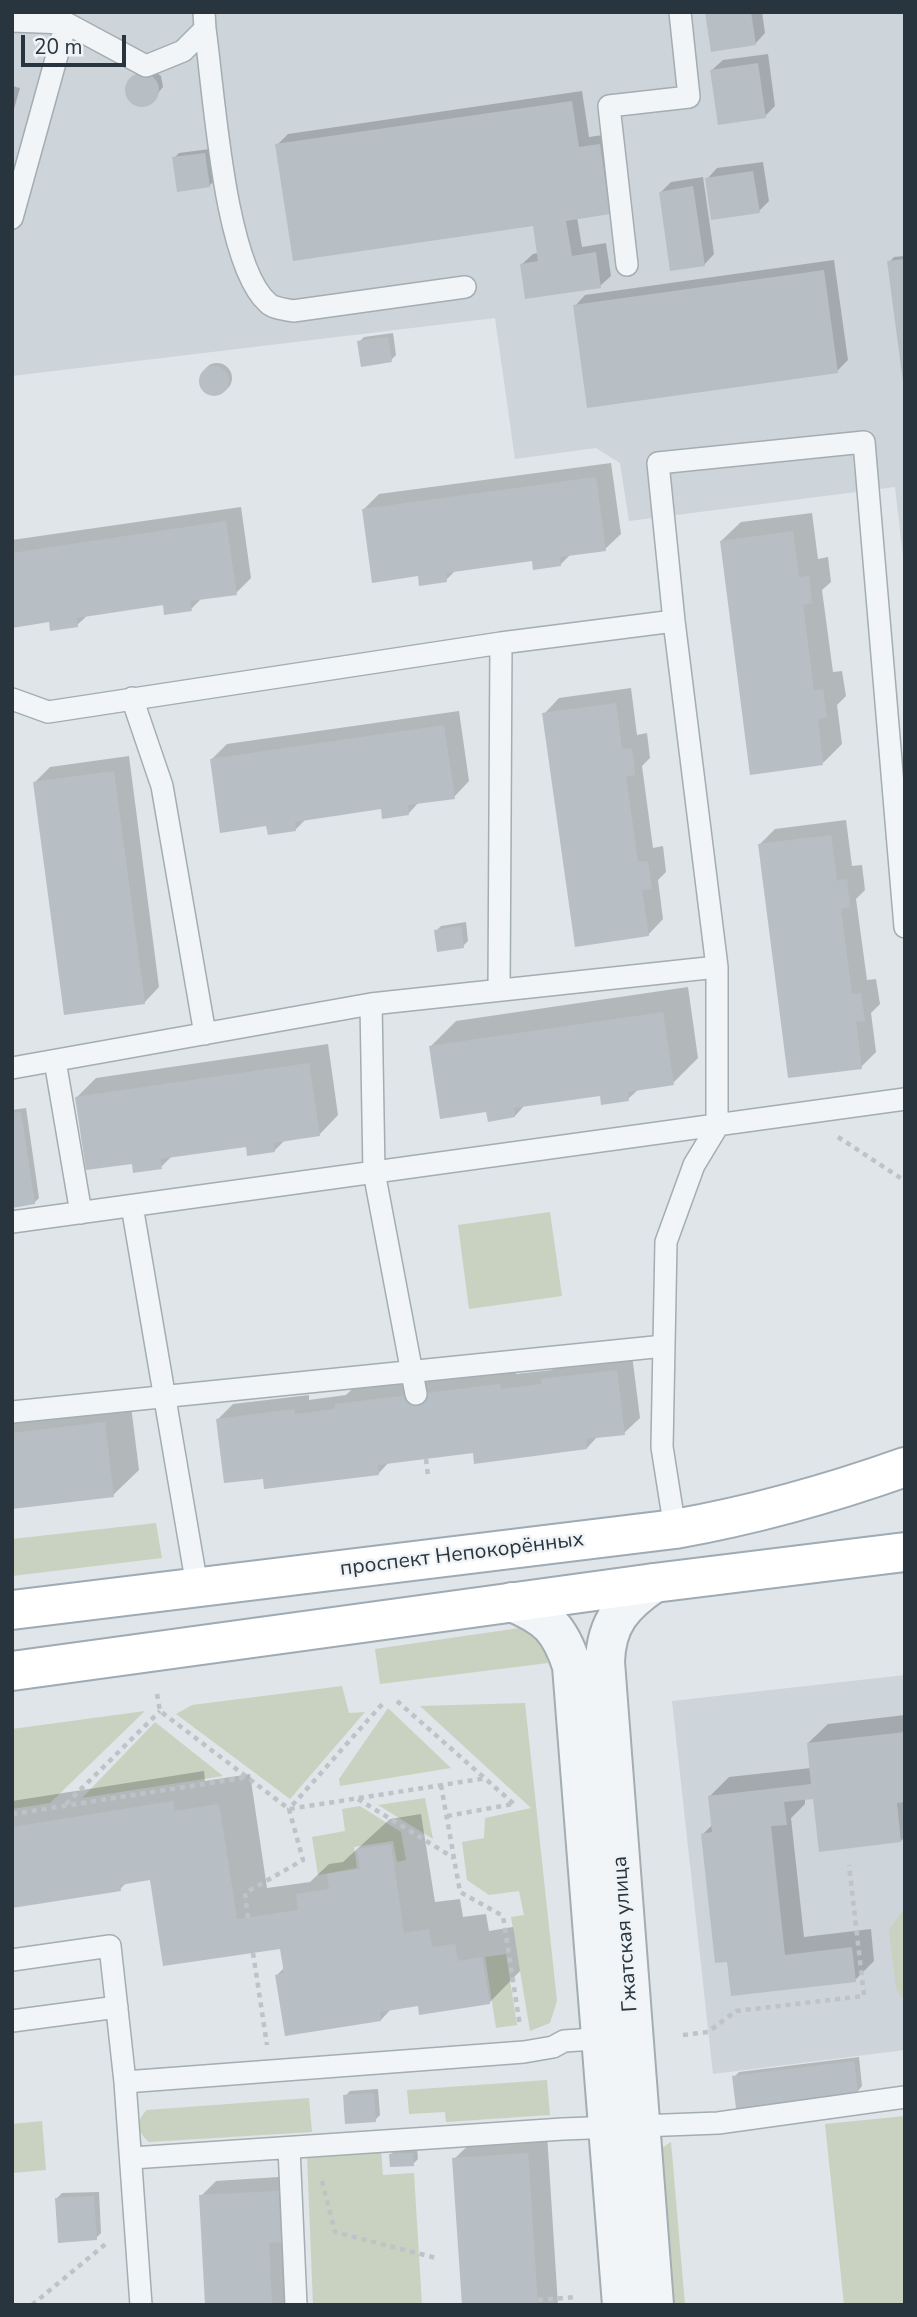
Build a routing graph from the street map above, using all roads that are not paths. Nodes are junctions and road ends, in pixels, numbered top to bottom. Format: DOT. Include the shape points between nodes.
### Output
graph roads {
  1 [pos="680,12"];
  2 [pos="205,20"];
  3 [pos="12,21"];
  4 [pos="66,23"];
  5 [pos="12,218"];
  6 [pos="626,265"];
  7 [pos="465,286"];
  8 [pos="674,621"];
  9 [pos="500,643"];
  10 [pos="132,698"];
  11 [pos="12,699"];
  12 [pos="905,927"];
  13 [pos="716,967"];
  14 [pos="499,990"];
  15 [pos="371,1004"];
  16 [pos="205,1034"];
  17 [pos="55,1061"];
  18 [pos="12,1068"];
  19 [pos="905,1099"];
  20 [pos="717,1127"];
  21 [pos="374,1172"];
  22 [pos="132,1206"];
  23 [pos="81,1213"];
  24 [pos="12,1222"];
  25 [pos="664,1346"];
  26 [pos="413,1372"];
  27 [pos="416,1394"];
  28 [pos="164,1396"];
  29 [pos="12,1412"];
  30 [pos="905,1467"];
  31 [pos="675,1529"];
  32 [pos="905,1552"];
  33 [pos="654,1583"];
  34 [pos="197,1586"];
  35 [pos="512,1602"];
  36 [pos="12,1610"];
  37 [pos="12,1671"];
  38 [pos="12,1960"];
  39 [pos="117,2007"];
  40 [pos="12,2021"];
  41 [pos="617,2037"];
  42 [pos="125,2082"];
  43 [pos="905,2097"];
  44 [pos="624,2128"];
  45 [pos="289,2148"];
  46 [pos="132,2158"];
  47 [pos="141,2305"];
  48 [pos="296,2305"];
  49 [pos="622,2305"];
  50 [pos="654,2305"];
  1 -- 6 [label="lane" via="689,97 609,106"];
  2 -- 4 [label="lane" via="183,51 146,66"];
  2 -- 7 [label="lane" via="234,239 249,281 270,306 293,311"];
  3 -- 4 [label="lane"];
  4 -- 5 [label="lane"];
  8 -- 9 [label="lane"];
  8 -- 12 [label="lane" via="658,464 864,442"];
  8 -- 13 [label="lane"];
  9 -- 10 [label="lane"];
  9 -- 14 [label="lane"];
  10 -- 11 [label="lane" via="48,712"];
  10 -- 16 [label="lane" via="162,786"];
  13 -- 14 [label="lane"];
  13 -- 20 [label="lane"];
  14 -- 15 [label="lane"];
  15 -- 16 [label="lane"];
  15 -- 21 [label="lane"];
  16 -- 17 [label="lane"];
  17 -- 18 [label="lane"];
  17 -- 23 [label="lane"];
  19 -- 20 [label="lane"];
  20 -- 21 [label="lane"];
  20 -- 25 [label="lane" via="694,1165 666,1242"];
  21 -- 22 [label="lane"];
  21 -- 26 [label="lane"];
  22 -- 23 [label="lane"];
  22 -- 28 [label="lane"];
  23 -- 24 [label="lane"];
  25 -- 26 [label="lane"];
  25 -- 31 [label="lane" via="662,1447"];
  26 -- 27 [label="lane"];
  26 -- 28 [label="lane"];
  28 -- 29 [label="lane"];
  28 -- 34 [label="lane"];
  30 -- 31 [label="main road, проспект Непокорённых" via="814,1499"];
  31 -- 34 [label="main road, проспект Непокорённых"];
  32 -- 33 [label="main road"];
  33 -- 35 [label="main road"];
  33 -- 41 [label="street, Гжатская улица" via="628,1601 613,1619 605,1642"];
  34 -- 36 [label="main road, проспект Непокорённых"];
  35 -- 37 [label="main road"];
  35 -- 41 [label="street, Гжатская улица" via="536,1612 556,1628 572,1666"];
  38 -- 39 [label="lane" via="110,1946"];
  39 -- 40 [label="lane"];
  39 -- 42 [label="lane"];
  41 -- 42 [label="lane" via="564,2041 524,2052"];
  41 -- 44 [label="street, Гжатская улица"];
  42 -- 46 [label="lane"];
  43 -- 44 [label="lane" via="718,2123"];
  44 -- 45 [label="lane"];
  44 -- 49 [label="street, Гжатская улица"];
  44 -- 50 [label="street, Гжатская улица"];
  45 -- 46 [label="lane"];
  45 -- 48 [label="lane"];
  46 -- 47 [label="lane"];
}
